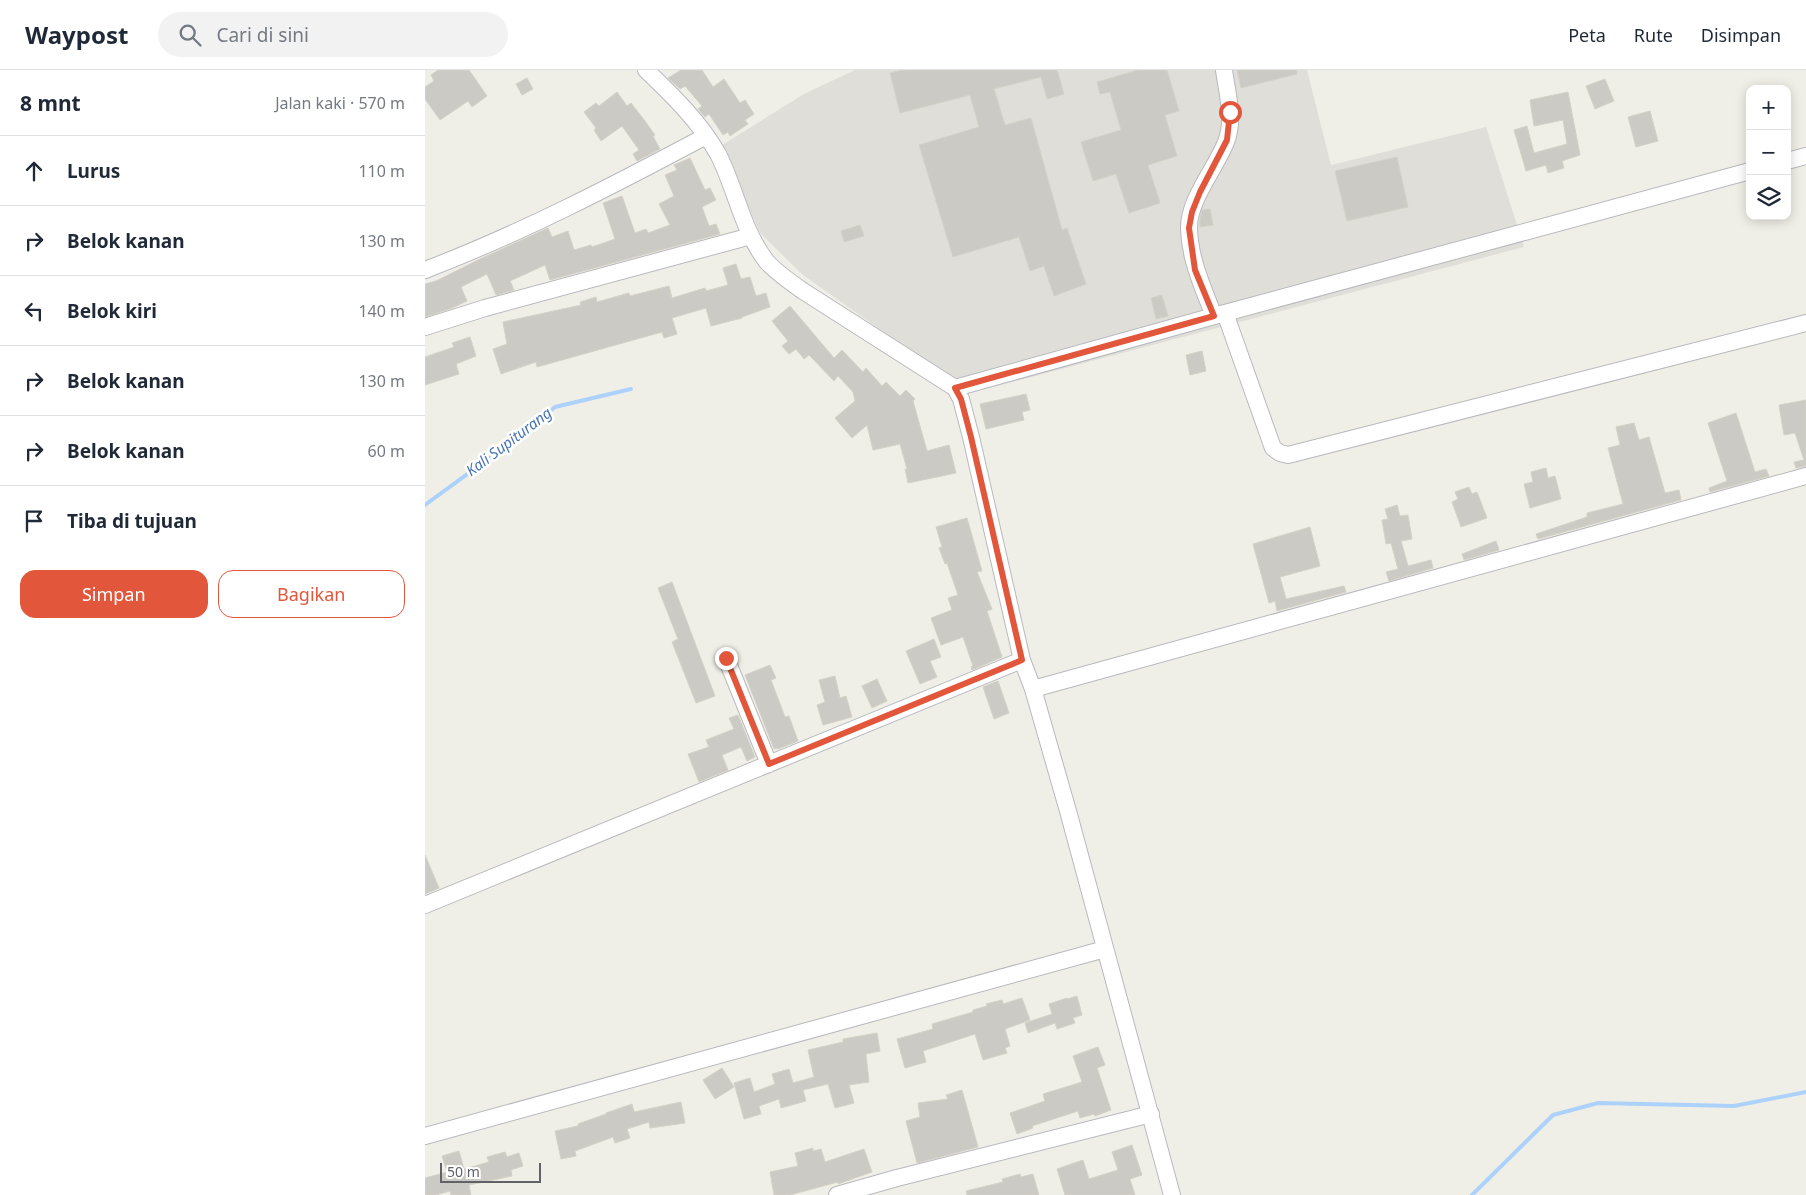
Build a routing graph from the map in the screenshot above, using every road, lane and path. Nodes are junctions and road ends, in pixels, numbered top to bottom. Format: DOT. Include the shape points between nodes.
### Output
graph roads {
  1 [pos="645,70"];
  2 [pos="1224,70"];
  3 [pos="706,136"];
  4 [pos="1806,156"];
  5 [pos="1791,160"];
  6 [pos="1746,172"];
  7 [pos="751,236"];
  8 [pos="425,270"];
  9 [pos="1220,315"];
  10 [pos="1806,323"];
  11 [pos="425,327"];
  12 [pos="955,388"];
  13 [pos="1806,476"];
  14 [pos="726,658"];
  15 [pos="1022,660"];
  16 [pos="1033,689"];
  17 [pos="769,764"];
  18 [pos="425,906"];
  19 [pos="1105,949"];
  20 [pos="1151,1114"];
  21 [pos="425,1136"];
  22 [pos="837,1195"];
  23 [pos="1172,1195"];
  1 -- 3 [label="street"];
  2 -- 9 [label="street" via="1230,112 1227,140 1200,192 1189,228 1195,270"];
  3 -- 7 [label="street" via="718,154"];
  3 -- 8 [label="street" via="593,196"];
  4 -- 5 [label="street"];
  6 -- 9 [label="street"];
  7 -- 11 [label="street"];
  7 -- 12 [label="street" via="768,262 785,278"];
  9 -- 10 [label="street" via="1273,448 1288,455"];
  9 -- 12 [label="street"];
  12 -- 15 [label="street" via="971,437"];
  13 -- 16 [label="street"];
  14 -- 17 [label="street"];
  15 -- 16 [label="street"];
  15 -- 17 [label="street"];
  16 -- 19 [label="street"];
  17 -- 18 [label="street"];
  19 -- 20 [label="street"];
  19 -- 21 [label="street"];
  20 -- 22 [label="street"];
  20 -- 23 [label="street"];
}
